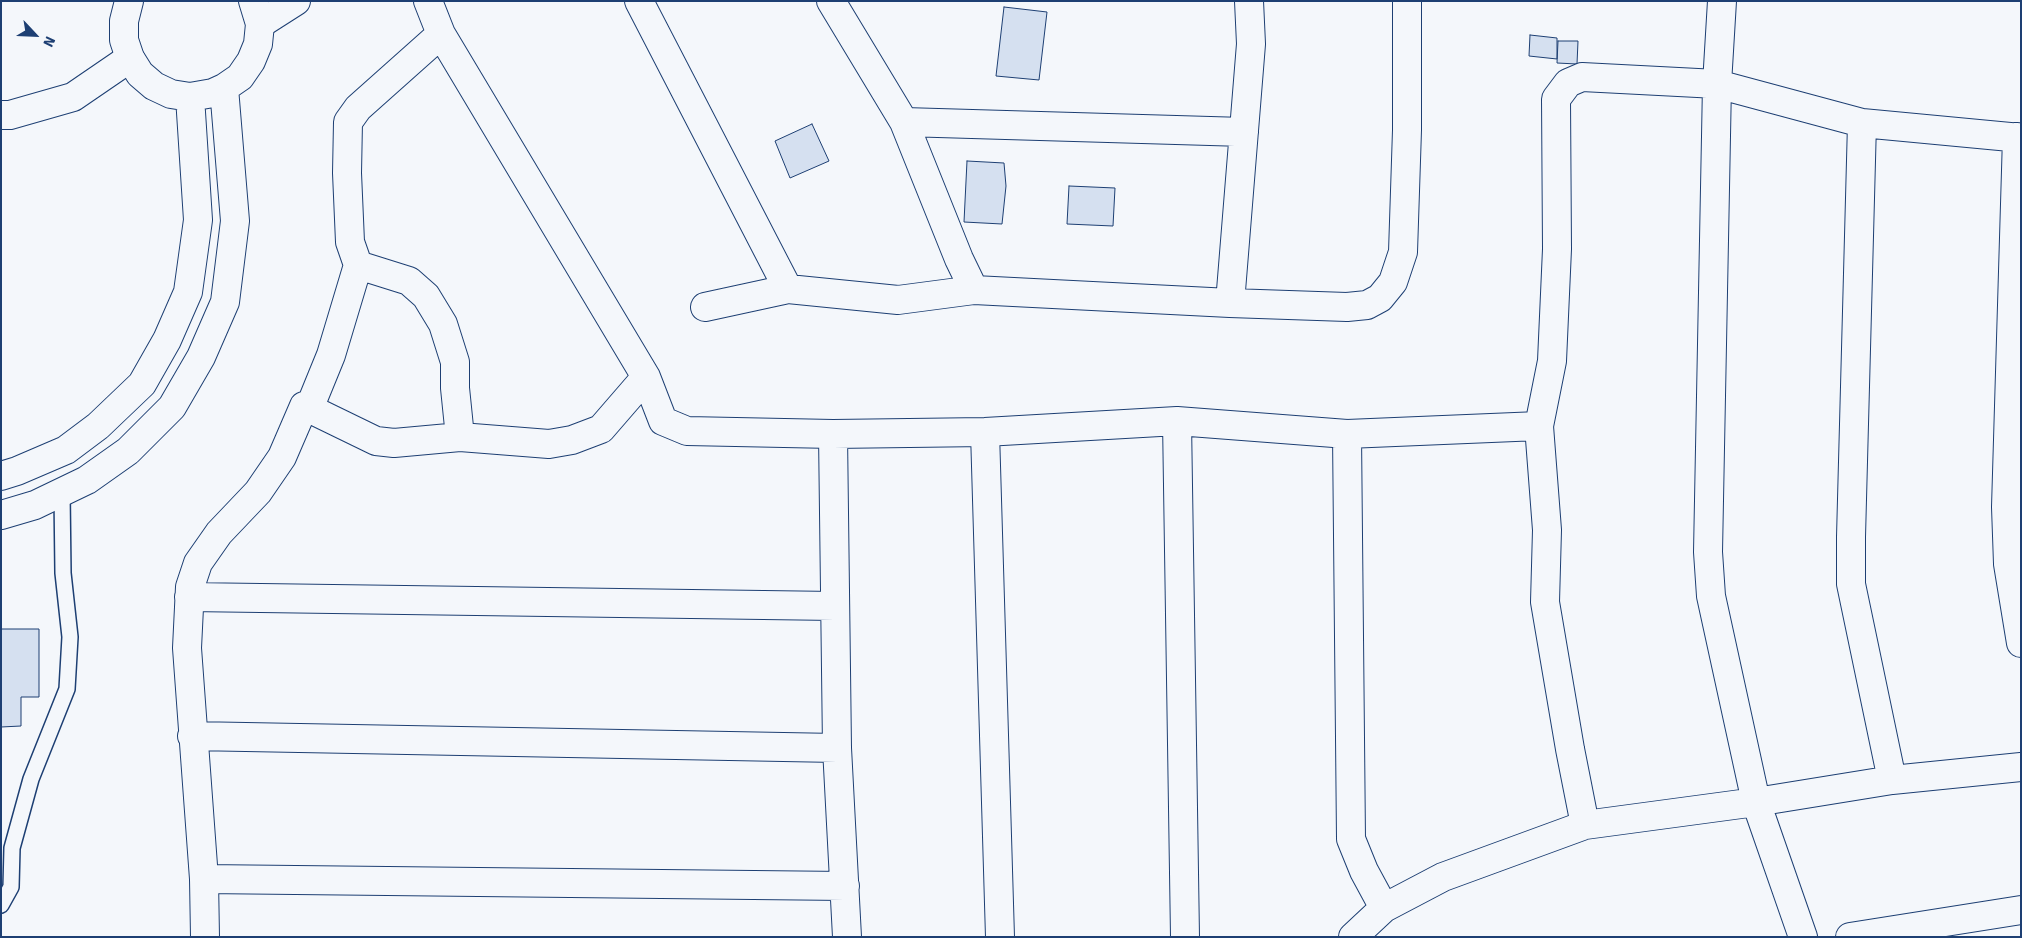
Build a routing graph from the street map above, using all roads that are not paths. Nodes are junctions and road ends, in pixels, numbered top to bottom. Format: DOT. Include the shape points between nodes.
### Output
graph roads {
  1 [pos="129,1"];
  2 [pos="296,1"];
  3 [pos="428,1"];
  4 [pos="639,1"];
  5 [pos="832,1"];
  6 [pos="1249,1"];
  7 [pos="1407,1"];
  8 [pos="1722,1"];
  9 [pos="257,13"];
  10 [pos="441,34"];
  11 [pos="130,58"];
  12 [pos="1717,84"];
  13 [pos="224,88"];
  14 [pos="190,97"];
  15 [pos="1,115"];
  16 [pos="904,122"];
  17 [pos="1862,123"];
  18 [pos="1244,132"];
  19 [pos="2019,137"];
  20 [pos="358,265"];
  21 [pos="788,289"];
  22 [pos="974,290"];
  23 [pos="1230,303"];
  24 [pos="705,307"];
  25 [pos="646,377"];
  26 [pos="304,406"];
  27 [pos="1177,421"];
  28 [pos="1538,426"];
  29 [pos="985,432"];
  30 [pos="833,434"];
  31 [pos="1347,434"];
  32 [pos="460,437"];
  33 [pos="1,476"];
  34 [pos="62,492"];
  35 [pos="1,515"];
  36 [pos="189,597"];
  37 [pos="835,606"];
  38 [pos="2021,642"];
  39 [pos="192,736"];
  40 [pos="837,748"];
  41 [pos="2021,766"];
  42 [pos="1892,780"];
  43 [pos="1756,802"];
  44 [pos="1585,825"];
  45 [pos="204,879"];
  46 [pos="845,886"];
  47 [pos="1,905"];
  48 [pos="1384,908"];
  49 [pos="2021,910"];
  50 [pos="206,937"];
  51 [pos="847,937"];
  52 [pos="1000,937"];
  53 [pos="1185,937"];
  54 [pos="1353,937"];
  55 [pos="1803,937"];
  56 [pos="1850,937"];
  1 -- 11 [label="street" via="124,40"];
  2 -- 9 [label="street"];
  3 -- 10 [label="street"];
  4 -- 21 [label="street"];
  5 -- 16 [label="street"];
  6 -- 18 [label="street" via="1252,44"];
  7 -- 23 [label="street" via="1403,252 1393,282 1380,298 1367,305"];
  8 -- 12 [label="street"];
  9 -- 13 [label="street" via="258,44 251,61 240,77"];
  10 -- 20 [label="street" via="358,108 348,122 350,242"];
  10 -- 25 [label="street"];
  11 -- 14 [label="street" via="140,74 154,86"];
  11 -- 15 [label="street" via="73,97"];
  12 -- 17 [label="street"];
  12 -- 28 [label="street" via="1582,78 1568,83 1556,99 1557,249 1552,361"];
  12 -- 43 [label="street" via="1708,552 1710,596"];
  13 -- 14 [label="street"];
  13 -- 34 [label="street" via="235,221 225,302 201,357 172,407 128,450 87,480"];
  14 -- 33 [label="street" via="198,220 188,292 167,340 142,384 98,426 66,450"];
  16 -- 18 [label="street"];
  16 -- 22 [label="street"];
  17 -- 19 [label="street"];
  17 -- 42 [label="street" via="1852,584"];
  18 -- 23 [label="street"];
  19 -- 38 [label="street" via="2006,507 2008,564"];
  20 -- 26 [label="street" via="331,355 311,404"];
  20 -- 32 [label="street" via="409,281 426,296 439,317 454,362"];
  21 -- 22 [label="street" via="898,300"];
  21 -- 24 [label="street"];
  22 -- 23 [label="street"];
  25 -- 30 [label="street" via="663,421 686,431"];
  25 -- 32 [label="street" via="602,429 572,440 549,444"];
  26 -- 32 [label="street" via="376,440 394,443"];
  26 -- 36 [label="street" via="282,457 258,492 219,533 198,563"];
  27 -- 29 [label="street"];
  27 -- 31 [label="street"];
  27 -- 53 [label="street"];
  28 -- 31 [label="street"];
  28 -- 44 [label="street" via="1547,530 1545,602"];
  29 -- 30 [label="street"];
  29 -- 52 [label="street"];
  30 -- 37 [label="street"];
  31 -- 48 [label="street" via="1351,840"];
  34 -- 35 [label="street" via="35,505"];
  34 -- 47 [label="lane" via="63,573 70,636 67,689 31,779 12,848 11,887"];
  36 -- 37 [label="street"];
  36 -- 39 [label="street" via="187,648"];
  37 -- 40 [label="street"];
  39 -- 40 [label="street"];
  39 -- 45 [label="street"];
  40 -- 46 [label="street"];
  41 -- 42 [label="street"];
  42 -- 43 [label="street"];
  43 -- 44 [label="street"];
  43 -- 55 [label="street"];
  44 -- 48 [label="street" via="1443,877"];
  45 -- 46 [label="street"];
  45 -- 50 [label="street"];
  46 -- 51 [label="street"];
  48 -- 54 [label="street"];
  49 -- 56 [label="street"];
}
